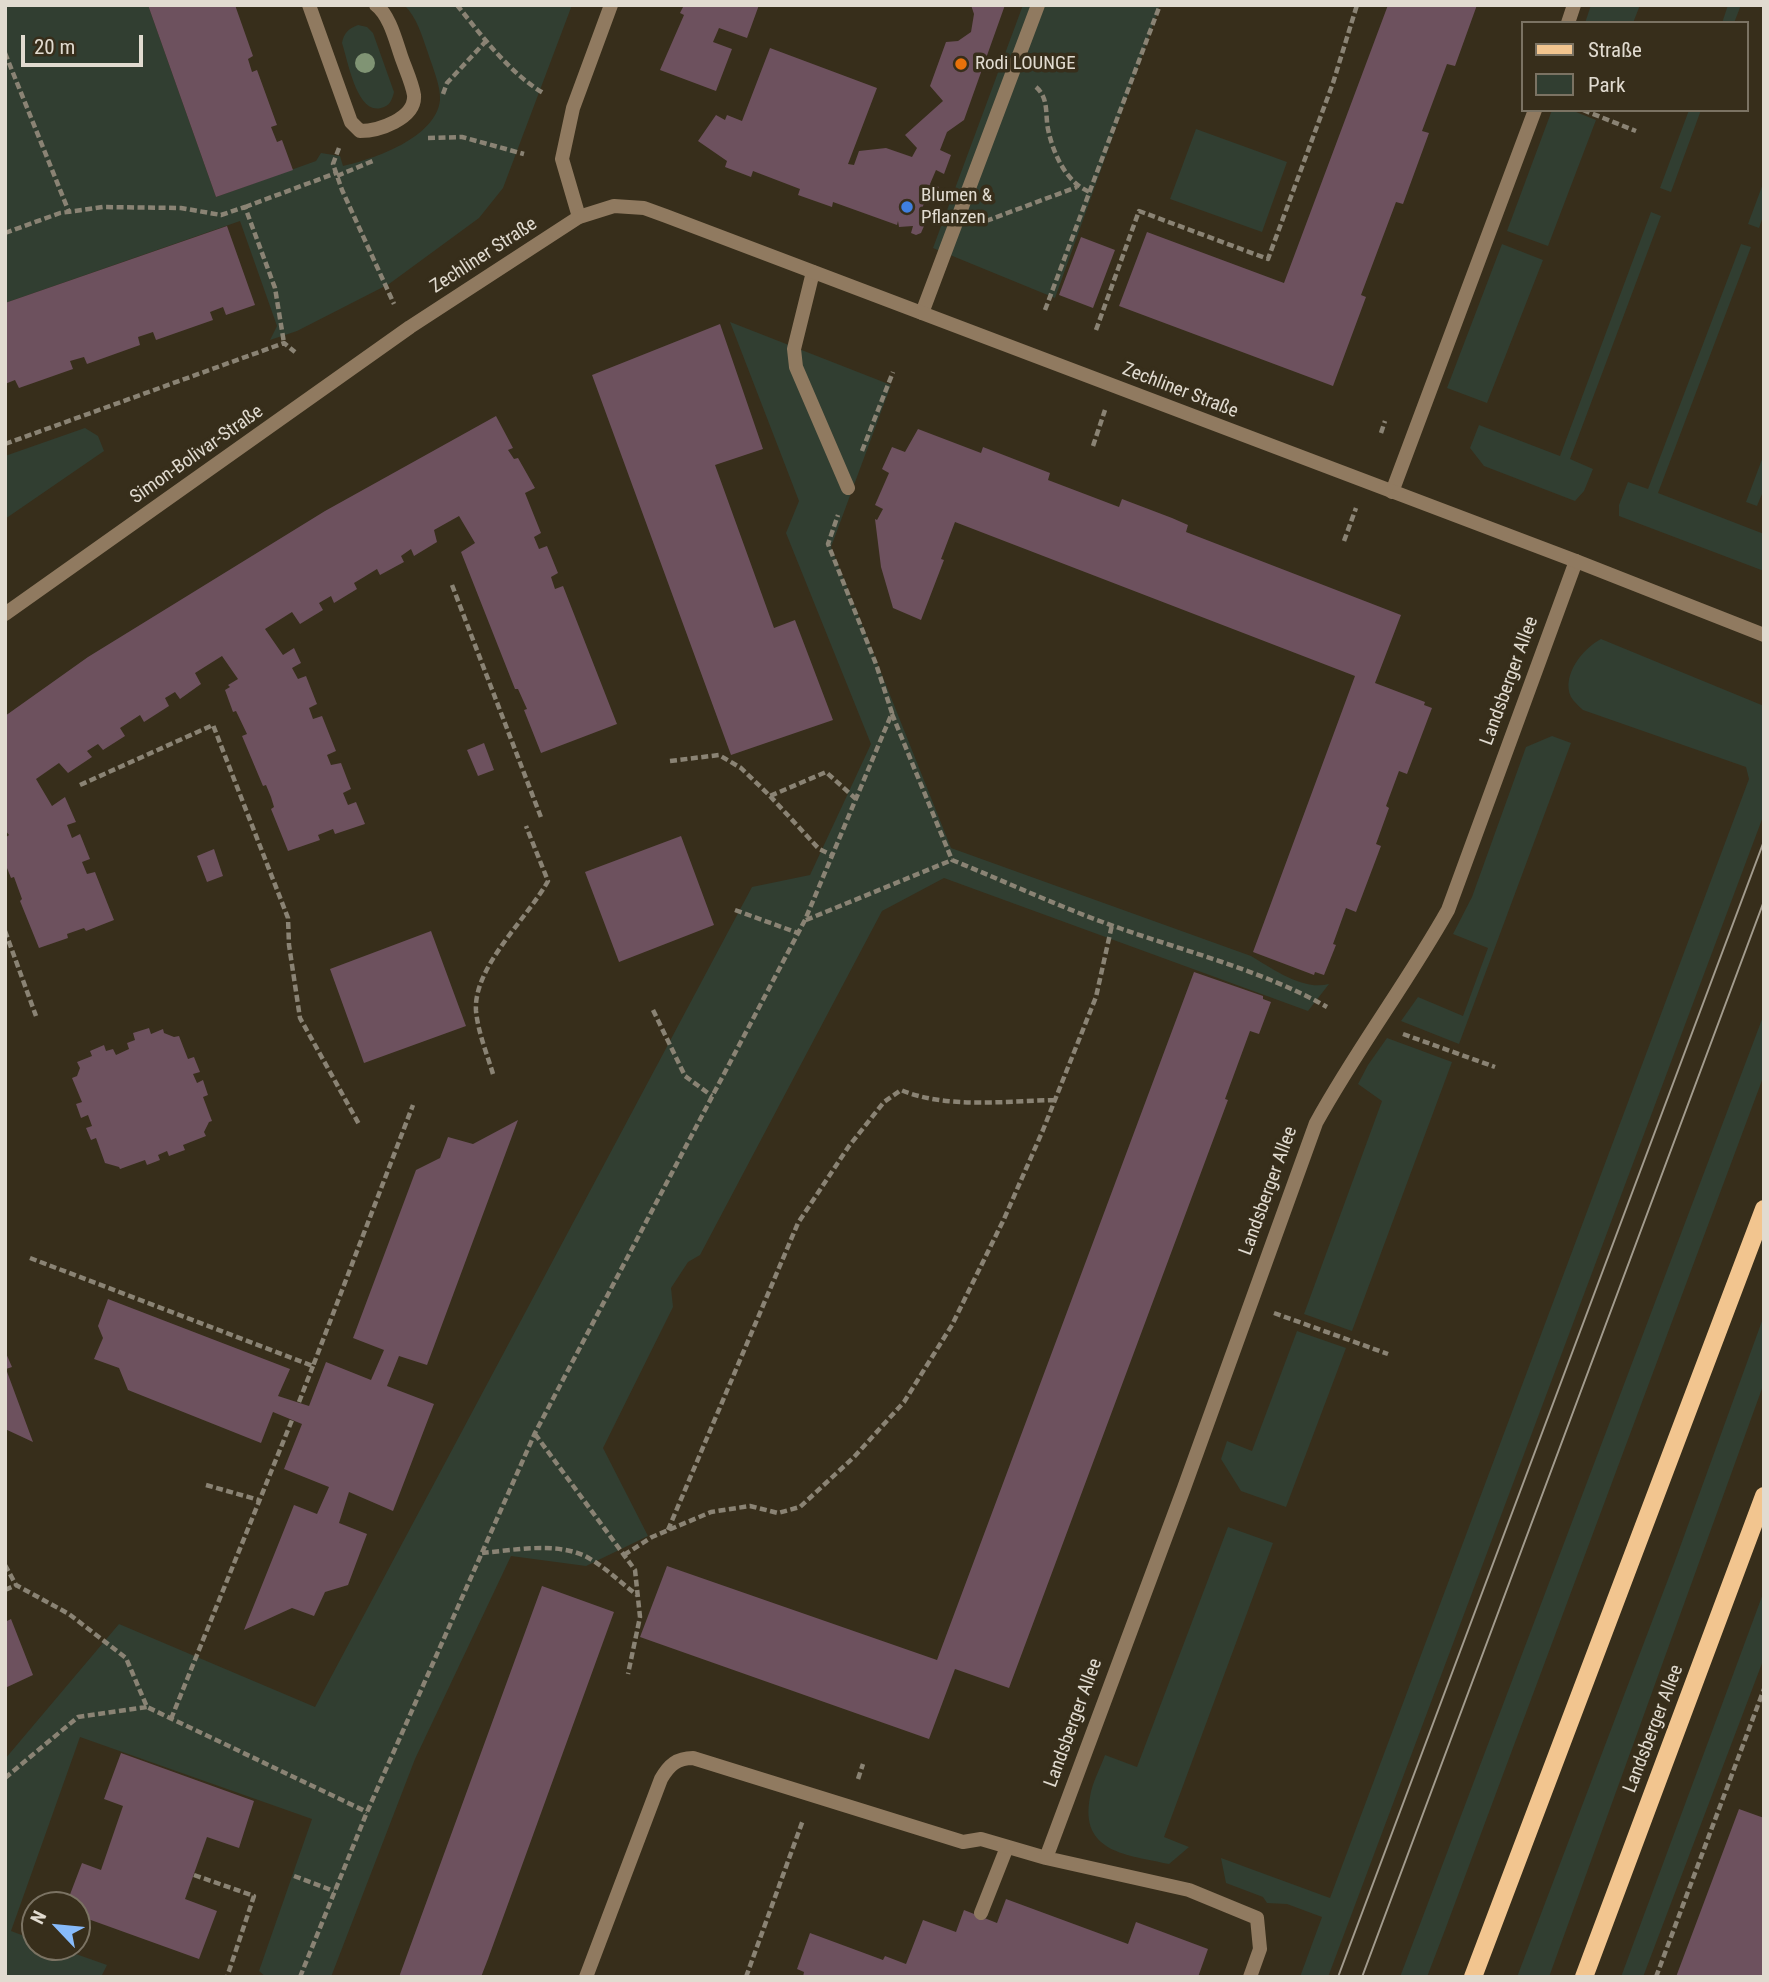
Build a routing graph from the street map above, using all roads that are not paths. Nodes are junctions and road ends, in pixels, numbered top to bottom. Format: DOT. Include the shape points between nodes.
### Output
graph roads {
  1 [pos="309,5"];
  2 [pos="376,5"];
  3 [pos="611,5"];
  4 [pos="1038,5"];
  5 [pos="1534,112"];
  6 [pos="579,217"];
  7 [pos="813,272"];
  8 [pos="922,313"];
  9 [pos="410,327"];
  10 [pos="848,488"];
  11 [pos="1392,492"];
  12 [pos="1576,561"];
  13 [pos="5,614"];
  14 [pos="1764,635"];
  15 [pos="1764,1209"];
  16 [pos="1764,1496"];
  17 [pos="1007,1847"];
  18 [pos="1046,1858"];
  19 [pos="981,1913"];
  20 [pos="586,1977"];
  21 [pos="1250,1977"];
  22 [pos="1473,1977"];
  23 [pos="1584,1977"];
  1 -- 2 [label="street" via="351,122 360,131 402,118 414,97 397,42 383,10"];
  3 -- 6 [label="street" via="573,108 562,159"];
  4 -- 8 [label="street"];
  5 -- 11 [label="street"];
  6 -- 7 [label="street, Zechliner Straße" via="614,206 643,208"];
  6 -- 9 [label="street, Zechliner Straße"];
  7 -- 8 [label="street, Zechliner Straße"];
  7 -- 10 [label="street" via="794,349 796,367"];
  8 -- 11 [label="street, Zechliner Straße"];
  9 -- 13 [label="street, Simon-Bolivar-Straße"];
  11 -- 12 [label="street, Zechliner Straße"];
  12 -- 14 [label="street, Zechliner Straße"];
  12 -- 18 [label="street, Landsberger Allee" via="1448,910 1316,1123"];
  15 -- 22 [label="main road"];
  16 -- 23 [label="main road, Landsberger Allee"];
  17 -- 18 [label="street"];
  17 -- 19 [label="street"];
  17 -- 20 [label="street" via="981,1839 963,1842 683,1758 667,1767 661,1779"];
  18 -- 21 [label="street" via="1189,1890 1257,1918 1260,1950"];
}
